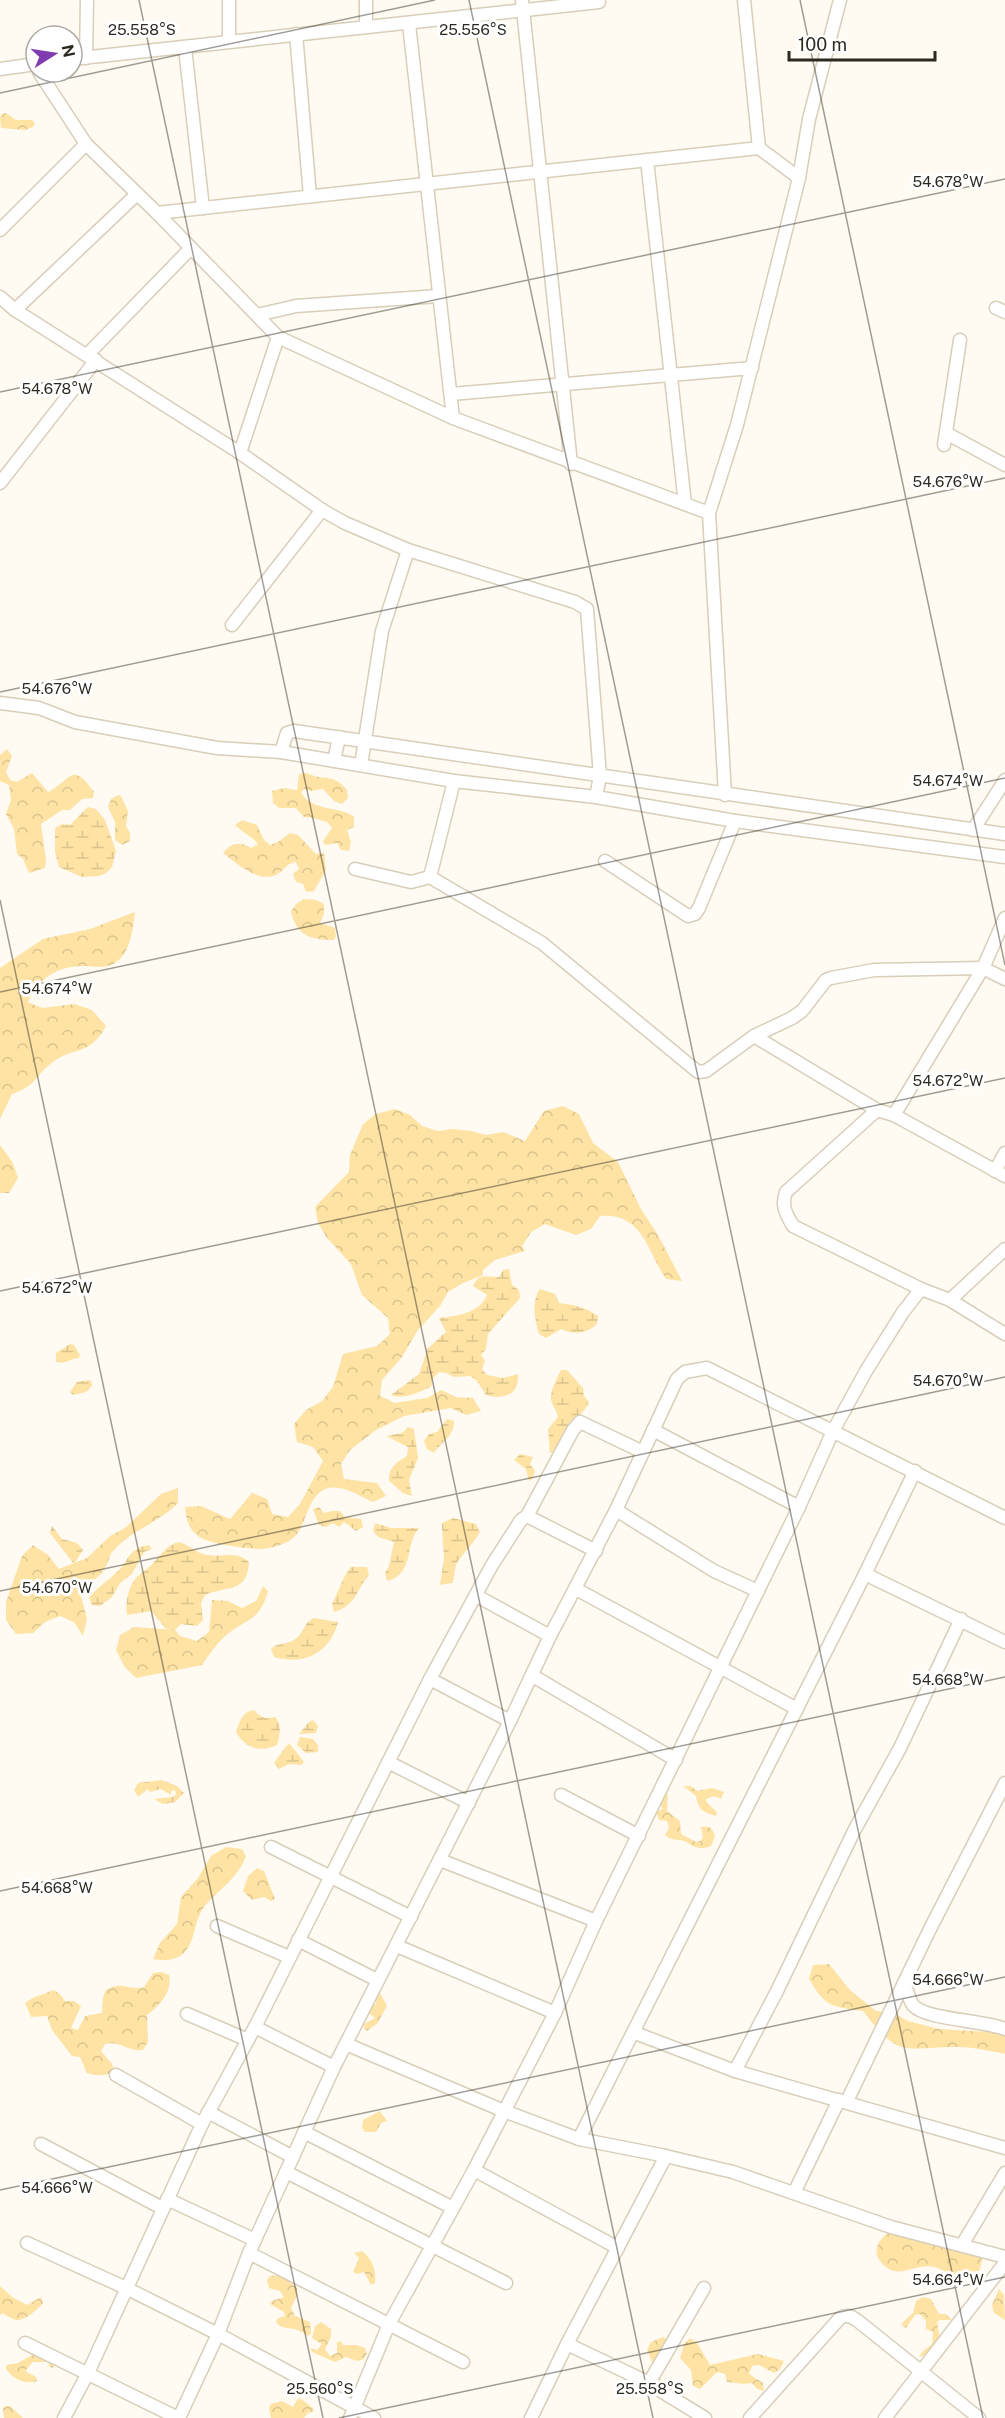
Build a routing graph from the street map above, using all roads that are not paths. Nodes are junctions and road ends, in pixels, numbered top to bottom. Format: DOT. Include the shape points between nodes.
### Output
graph roads {
  1 [pos="87,0"];
  2 [pos="229,0"];
  3 [pos="366,0"];
  4 [pos="744,0"];
  5 [pos="840,0"];
  6 [pos="598,2"];
  7 [pos="522,6"];
  8 [pos="409,24"];
  9 [pos="366,27"];
  10 [pos="296,34"];
  11 [pos="229,41"];
  12 [pos="185,48"];
  13 [pos="86,58"];
  14 [pos="24,68"];
  15 [pos="0,69"];
  16 [pos="47,84"];
  17 [pos="86,144"];
  18 [pos="759,147"];
  19 [pos="647,160"];
  20 [pos="539,172"];
  21 [pos="799,178"];
  22 [pos="427,184"];
  23 [pos="137,194"];
  24 [pos="310,196"];
  25 [pos="203,208"];
  26 [pos="157,213"];
  27 [pos="0,230"];
  28 [pos="191,248"];
  29 [pos="440,296"];
  30 [pos="0,297"];
  31 [pos="15,310"];
  32 [pos="257,315"];
  33 [pos="278,337"];
  34 [pos="960,340"];
  35 [pos="92,357"];
  36 [pos="752,368"];
  37 [pos="670,376"];
  38 [pos="563,386"];
  39 [pos="451,394"];
  40 [pos="453,418"];
  41 [pos="240,453"];
  42 [pos="571,464"];
  43 [pos="1005,465"];
  44 [pos="0,483"];
  45 [pos="685,504"];
  46 [pos="322,510"];
  47 [pos="709,513"];
  48 [pos="408,550"];
  49 [pos="232,625"];
  50 [pos="0,704"];
  51 [pos="339,737"];
  52 [pos="365,742"];
  53 [pos="281,752"];
  54 [pos="334,761"];
  55 [pos="361,765"];
  56 [pos="600,776"];
  57 [pos="1005,780"];
  58 [pos="454,781"];
  59 [pos="671,787"];
  60 [pos="725,795"];
  61 [pos="596,797"];
  62 [pos="667,809"];
  63 [pos="735,821"];
  64 [pos="973,830"];
  65 [pos="1005,834"];
  66 [pos="1005,857"];
  67 [pos="605,861"];
  68 [pos="355,869"];
  69 [pos="430,877"];
  70 [pos="1005,918"];
  71 [pos="983,968"];
  72 [pos="1005,979"];
  73 [pos="754,1036"];
  74 [pos="877,1110"];
  75 [pos="894,1115"];
  76 [pos="1005,1153"];
  77 [pos="1000,1173"];
  78 [pos="1005,1249"];
  79 [pos="921,1289"];
  80 [pos="950,1300"];
  81 [pos="1005,1334"];
  82 [pos="653,1430"];
  83 [pos="833,1431"];
  84 [pos="643,1452"];
  85 [pos="915,1471"];
  86 [pos="799,1507"];
  87 [pos="616,1510"];
  88 [pos="527,1516"];
  89 [pos="1005,1518"];
  90 [pos="596,1551"];
  91 [pos="865,1574"];
  92 [pos="576,1589"];
  93 [pos="758,1592"];
  94 [pos="477,1596"];
  95 [pos="961,1619"];
  96 [pos="550,1636"];
  97 [pos="1005,1642"];
  98 [pos="718,1668"];
  99 [pos="533,1676"];
  100 [pos="430,1679"];
  101 [pos="797,1708"];
  102 [pos="510,1721"];
  103 [pos="676,1760"];
  104 [pos="388,1762"];
  105 [pos="1005,1782"];
  106 [pos="561,1795"];
  107 [pos="469,1803"];
  108 [pos="639,1836"];
  109 [pos="271,1847"];
  110 [pos="440,1860"];
  111 [pos="330,1876"];
  112 [pos="411,1917"];
  113 [pos="596,1921"];
  114 [pos="217,1926"];
  115 [pos="298,1940"];
  116 [pos="397,1946"];
  117 [pos="289,1957"];
  118 [pos="377,1980"];
  119 [pos="904,1983"];
  120 [pos="555,2013"];
  121 [pos="187,2014"];
  122 [pos="255,2027"];
  123 [pos="1005,2029"];
  124 [pos="635,2033"];
  125 [pos="248,2040"];
  126 [pos="346,2044"];
  127 [pos="333,2067"];
  128 [pos="735,2071"];
  129 [pos="116,2075"];
  130 [pos="843,2101"];
  131 [pos="504,2111"];
  132 [pos="208,2112"];
  133 [pos="202,2124"];
  134 [pos="304,2132"];
  135 [pos="579,2139"];
  136 [pos="41,2144"];
  137 [pos="1005,2148"];
  138 [pos="666,2156"];
  139 [pos="292,2157"];
  140 [pos="474,2170"];
  141 [pos="286,2172"];
  142 [pos="1005,2174"];
  143 [pos="795,2193"];
  144 [pos="165,2203"];
  145 [pos="453,2208"];
  146 [pos="255,2240"];
  147 [pos="27,2243"];
  148 [pos="962,2245"];
  149 [pos="433,2247"];
  150 [pos="618,2248"];
  151 [pos="249,2253"];
  152 [pos="1005,2257"];
  153 [pos="1005,2263"];
  154 [pos="506,2283"];
  155 [pos="126,2288"];
  156 [pos="704,2288"];
  157 [pos="388,2324"];
  158 [pos="218,2334"];
  159 [pos="25,2343"];
  160 [pos="567,2344"];
  161 [pos="463,2362"];
  162 [pos="922,2370"];
  163 [pos="88,2373"];
  164 [pos="649,2383"];
  165 [pos="352,2414"];
  166 [pos="754,2417"];
  167 [pos="64,2418"];
  168 [pos="178,2418"];
  169 [pos="374,2418"];
  170 [pos="531,2418"];
  171 [pos="705,2418"];
  172 [pos="885,2418"];
  173 [pos="979,2418"];
  1 -- 13 [label="street"];
  2 -- 11 [label="street"];
  3 -- 9 [label="street"];
  4 -- 18 [label="street"];
  5 -- 21 [label="street" via="809,120"];
  6 -- 7 [label="street"];
  7 -- 8 [label="street"];
  7 -- 20 [label="street"];
  8 -- 9 [label="street"];
  8 -- 22 [label="street"];
  9 -- 10 [label="street"];
  10 -- 11 [label="street"];
  10 -- 24 [label="street"];
  11 -- 12 [label="street"];
  12 -- 13 [label="street"];
  12 -- 25 [label="street"];
  14 -- 15 [label="street"];
  16 -- 17 [label="street"];
  17 -- 23 [label="street"];
  17 -- 27 [label="street"];
  18 -- 19 [label="street"];
  18 -- 21 [label="street"];
  19 -- 20 [label="street"];
  19 -- 37 [label="street"];
  20 -- 22 [label="street"];
  20 -- 38 [label="street"];
  21 -- 36 [label="street"];
  22 -- 24 [label="street"];
  22 -- 29 [label="street"];
  23 -- 26 [label="street"];
  23 -- 31 [label="street"];
  24 -- 25 [label="street"];
  25 -- 26 [label="street"];
  26 -- 28 [label="street"];
  28 -- 32 [label="street"];
  28 -- 35 [label="street"];
  29 -- 32 [label="street" via="296,306"];
  29 -- 39 [label="street"];
  30 -- 31 [label="street"];
  31 -- 35 [label="street"];
  32 -- 33 [label="street"];
  33 -- 40 [label="street"];
  33 -- 41 [label="street"];
  34 -- 43 [label="street" via="945,439"];
  35 -- 41 [label="street"];
  35 -- 44 [label="street"];
  36 -- 37 [label="street"];
  36 -- 47 [label="street"];
  37 -- 38 [label="street"];
  37 -- 45 [label="street"];
  38 -- 39 [label="street"];
  38 -- 42 [label="street"];
  39 -- 40 [label="street"];
  40 -- 42 [label="street"];
  41 -- 46 [label="street"];
  42 -- 45 [label="street"];
  45 -- 47 [label="street"];
  46 -- 48 [label="street"];
  46 -- 49 [label="street"];
  47 -- 60 [label="street"];
  48 -- 52 [label="street" via="382,631"];
  48 -- 56 [label="street" via="587,609"];
  50 -- 53 [label="street" via="39,708 75,722 217,748"];
  51 -- 52 [label="street"];
  51 -- 53 [label="street" via="290,731"];
  51 -- 54 [label="street"];
  52 -- 55 [label="street"];
  52 -- 56 [label="street"];
  53 -- 54 [label="street"];
  54 -- 55 [label="street"];
  55 -- 58 [label="street"];
  56 -- 59 [label="street"];
  56 -- 61 [label="street"];
  57 -- 64 [label="street"];
  58 -- 61 [label="street"];
  58 -- 69 [label="street"];
  59 -- 60 [label="street"];
  59 -- 62 [label="street"];
  60 -- 64 [label="street"];
  61 -- 62 [label="street"];
  62 -- 63 [label="street"];
  63 -- 66 [label="street"];
  63 -- 67 [label="street" via="695,914 688,916"];
  64 -- 65 [label="street"];
  68 -- 69 [label="street" via="411,882"];
  69 -- 73 [label="street" via="542,943 698,1072 706,1071"];
  70 -- 71 [label="street"];
  71 -- 72 [label="street"];
  71 -- 73 [label="street" via="874,970 831,978 802,1011"];
  71 -- 75 [label="street"];
  73 -- 74 [label="street"];
  74 -- 75 [label="street"];
  74 -- 79 [label="street" via="786,1192 782,1201 794,1226"];
  75 -- 77 [label="street"];
  76 -- 77 [label="street"];
  78 -- 80 [label="street"];
  79 -- 80 [label="street"];
  79 -- 83 [label="street" via="866,1371"];
  80 -- 81 [label="street"];
  82 -- 83 [label="street" via="677,1378 685,1372 707,1368"];
  82 -- 84 [label="street"];
  82 -- 86 [label="street"];
  83 -- 85 [label="street"];
  83 -- 86 [label="street"];
  84 -- 87 [label="street"];
  84 -- 88 [label="street" via="580,1422"];
  85 -- 89 [label="street"];
  85 -- 91 [label="street"];
  86 -- 93 [label="street"];
  87 -- 90 [label="street"];
  87 -- 93 [label="street" via="714,1571"];
  88 -- 90 [label="street"];
  88 -- 94 [label="street" via="510,1537"];
  90 -- 92 [label="street"];
  91 -- 95 [label="street"];
  91 -- 101 [label="street"];
  92 -- 96 [label="street"];
  92 -- 98 [label="street"];
  93 -- 98 [label="street"];
  94 -- 96 [label="street"];
  94 -- 100 [label="street"];
  95 -- 97 [label="street"];
  95 -- 128 [label="street" via="895,1758 855,1829"];
  96 -- 99 [label="street"];
  98 -- 101 [label="street"];
  98 -- 103 [label="street"];
  99 -- 102 [label="street"];
  99 -- 103 [label="street"];
  100 -- 102 [label="street"];
  100 -- 104 [label="street"];
  101 -- 124 [label="street"];
  102 -- 107 [label="street"];
  103 -- 108 [label="street"];
  104 -- 107 [label="street"];
  104 -- 111 [label="street"];
  105 -- 119 [label="street"];
  106 -- 108 [label="street"];
  107 -- 110 [label="street"];
  108 -- 113 [label="street"];
  109 -- 111 [label="street"];
  110 -- 112 [label="street"];
  110 -- 113 [label="street"];
  111 -- 112 [label="street"];
  111 -- 115 [label="street"];
  112 -- 116 [label="street"];
  113 -- 120 [label="street"];
  114 -- 117 [label="street"];
  115 -- 117 [label="street"];
  115 -- 118 [label="street"];
  116 -- 118 [label="street"];
  116 -- 120 [label="street"];
  117 -- 122 [label="street"];
  118 -- 126 [label="street"];
  119 -- 123 [label="street" via="913,2005 926,2014"];
  119 -- 130 [label="street"];
  120 -- 131 [label="street"];
  121 -- 125 [label="street"];
  122 -- 125 [label="street"];
  122 -- 127 [label="street"];
  124 -- 128 [label="street"];
  124 -- 135 [label="street"];
  125 -- 132 [label="street"];
  126 -- 127 [label="street"];
  126 -- 131 [label="street"];
  127 -- 134 [label="street"];
  128 -- 130 [label="street"];
  129 -- 133 [label="street"];
  130 -- 137 [label="street"];
  130 -- 143 [label="street"];
  131 -- 135 [label="street"];
  131 -- 140 [label="street"];
  132 -- 133 [label="street"];
  132 -- 139 [label="street"];
  133 -- 144 [label="street"];
  134 -- 139 [label="street"];
  134 -- 145 [label="street"];
  135 -- 138 [label="street"];
  136 -- 144 [label="street"];
  138 -- 143 [label="street" via="733,2172"];
  138 -- 150 [label="street"];
  139 -- 141 [label="street"];
  140 -- 145 [label="street"];
  140 -- 150 [label="street"];
  141 -- 146 [label="street"];
  141 -- 149 [label="street"];
  142 -- 148 [label="street"];
  143 -- 148 [label="street" via="891,2227"];
  144 -- 146 [label="street"];
  144 -- 155 [label="street"];
  145 -- 149 [label="street"];
  146 -- 151 [label="street"];
  147 -- 155 [label="street"];
  148 -- 152 [label="street"];
  149 -- 154 [label="street"];
  149 -- 157 [label="street"];
  150 -- 160 [label="street"];
  151 -- 157 [label="street"];
  151 -- 158 [label="street"];
  153 -- 162 [label="street"];
  155 -- 158 [label="street"];
  155 -- 163 [label="street"];
  156 -- 164 [label="street"];
  157 -- 161 [label="street"];
  157 -- 165 [label="street"];
  158 -- 165 [label="street"];
  158 -- 168 [label="street"];
  159 -- 163 [label="street"];
  160 -- 164 [label="street"];
  160 -- 170 [label="street"];
  162 -- 166 [label="street" via="845,2315"];
  162 -- 172 [label="street"];
  162 -- 173 [label="street"];
  163 -- 167 [label="street"];
  163 -- 168 [label="street"];
  164 -- 171 [label="street"];
  165 -- 169 [label="street"];
}
